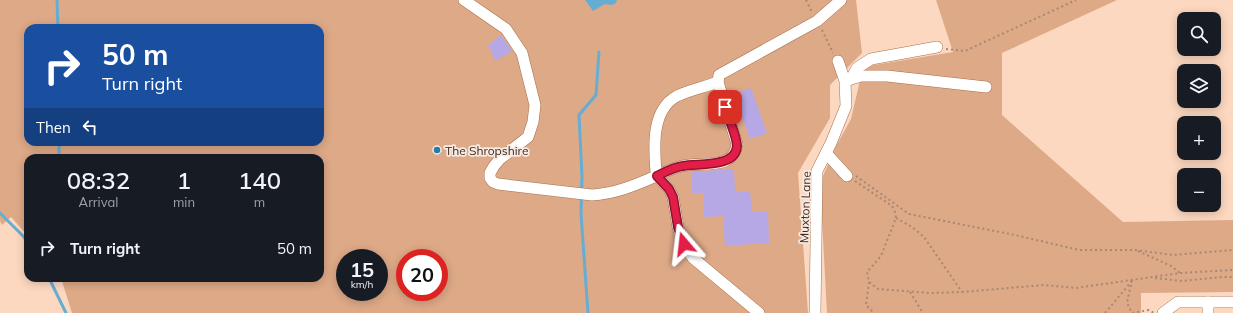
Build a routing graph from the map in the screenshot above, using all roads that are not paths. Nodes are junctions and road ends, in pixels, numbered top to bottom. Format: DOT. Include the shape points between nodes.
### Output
graph roads {
  1 [pos="464,0"];
  2 [pos="841,0"];
  3 [pos="937,47"];
  4 [pos="838,61"];
  5 [pos="848,80"];
  6 [pos="718,82"];
  7 [pos="986,87"];
  8 [pos="826,153"];
  9 [pos="850,175"];
  10 [pos="657,176"];
  11 [pos="1233,302"];
  12 [pos="1212,306"];
  13 [pos="759,313"];
  14 [pos="815,313"];
  15 [pos="1163,313"];
  1 -- 10 [label="street" via="506,29 522,53 535,105 528,137 494,166 490,173 493,182 602,195"];
  2 -- 6 [label="street" via="817,21 720,75"];
  3 -- 5 [label="street" via="871,59 857,68"];
  4 -- 5 [label="street, Muxton Lane"];
  5 -- 7 [label="street" via="862,76 887,76"];
  5 -- 8 [label="street, Muxton Lane" via="846,106"];
  6 -- 10 [label="street" via="677,96 664,108 658,119 654,139"];
  6 -- 10 [label="street" via="737,144 733,156 725,161 682,166"];
  8 -- 9 [label="street"];
  8 -- 14 [label="street, Muxton Lane" via="817,171"];
  10 -- 13 [label="street" via="673,197 678,227 684,244 693,258"];
  11 -- 12 [label="street"];
  12 -- 15 [label="street" via="1178,302"];
}
